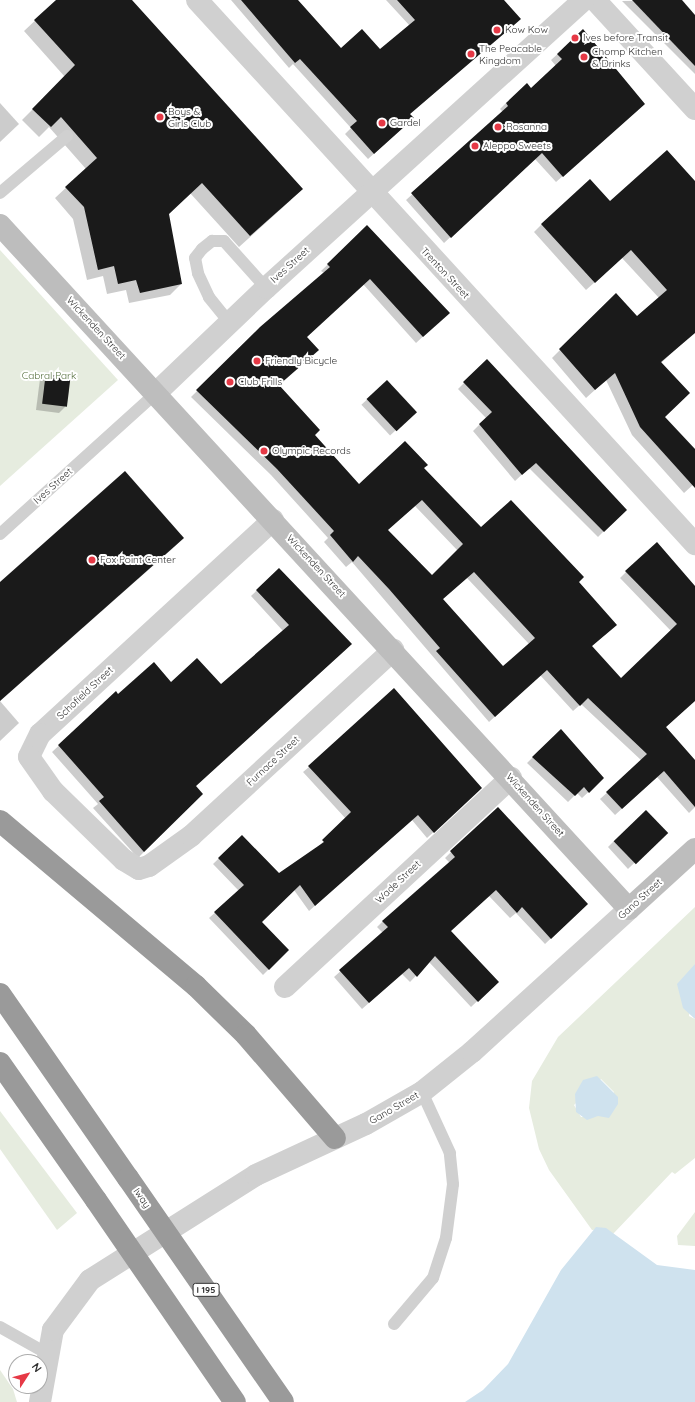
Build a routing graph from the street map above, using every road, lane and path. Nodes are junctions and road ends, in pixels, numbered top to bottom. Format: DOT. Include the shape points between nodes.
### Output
graph roads {
  1 [pos="197,0"];
  2 [pos="584,0"];
  3 [pos="595,0"];
  4 [pos="695,109"];
  5 [pos="67,136"];
  6 [pos="371,192"];
  7 [pos="0,193"];
  8 [pos="0,225"];
  9 [pos="266,288"];
  10 [pos="229,322"];
  11 [pos="156,393"];
  12 [pos="273,520"];
  13 [pos="0,534"];
  14 [pos="695,544"];
  15 [pos="393,650"];
  16 [pos="511,778"];
  17 [pos="0,821"];
  18 [pos="695,849"];
  19 [pos="149,866"];
  20 [pos="629,909"];
  21 [pos="285,987"];
  22 [pos="0,994"];
  23 [pos="0,1063"];
  24 [pos="422,1092"];
  25 [pos="335,1138"];
  26 [pos="394,1324"];
  27 [pos="0,1327"];
  28 [pos="48,1354"];
  29 [pos="235,1402"];
  30 [pos="283,1402"];
  1 -- 6 [label="street, Trenton Street"];
  2 -- 6 [label="street, Ives Street"];
  3 -- 4 [label="street"];
  5 -- 7 [label="lane"];
  6 -- 9 [label="street, Ives Street"];
  6 -- 14 [label="street, Trenton Street"];
  8 -- 11 [label="main road, Wickenden Street"];
  9 -- 10 [label="street, Ives Street"];
  9 -- 10 [label="lane" via="224,241 212,241 202,249 195,258 198,272 209,297"];
  10 -- 11 [label="street, Ives Street"];
  11 -- 12 [label="main road, Wickenden Street"];
  11 -- 13 [label="lane, Ives Street"];
  12 -- 15 [label="main road, Wickenden Street"];
  12 -- 19 [label="street, Schofield Street" via="40,734 32,746 29,757 53,792 124,860 139,869"];
  15 -- 16 [label="main road, Wickenden Street"];
  15 -- 19 [label="street, Furnace Street" via="191,836"];
  16 -- 20 [label="main road, Wickenden Street"];
  16 -- 21 [label="street, Wade Street"];
  17 -- 25 [label="highway" via="196,986 246,1035"];
  18 -- 20 [label="main road, Gano Street"];
  20 -- 24 [label="street, Gano Street" via="472,1052"];
  22 -- 30 [label="highway, Iway / I 195, bridge"];
  23 -- 29 [label="highway, bridge"];
  24 -- 25 [label="street, Gano Street"];
  24 -- 26 [label="lane" via="450,1153 453,1184 446,1238 433,1278"];
  25 -- 28 [label="street, Gano Street" via="277,1162 114,1261 84,1286 61,1317"];
  27 -- 28 [label="lane"];
}
